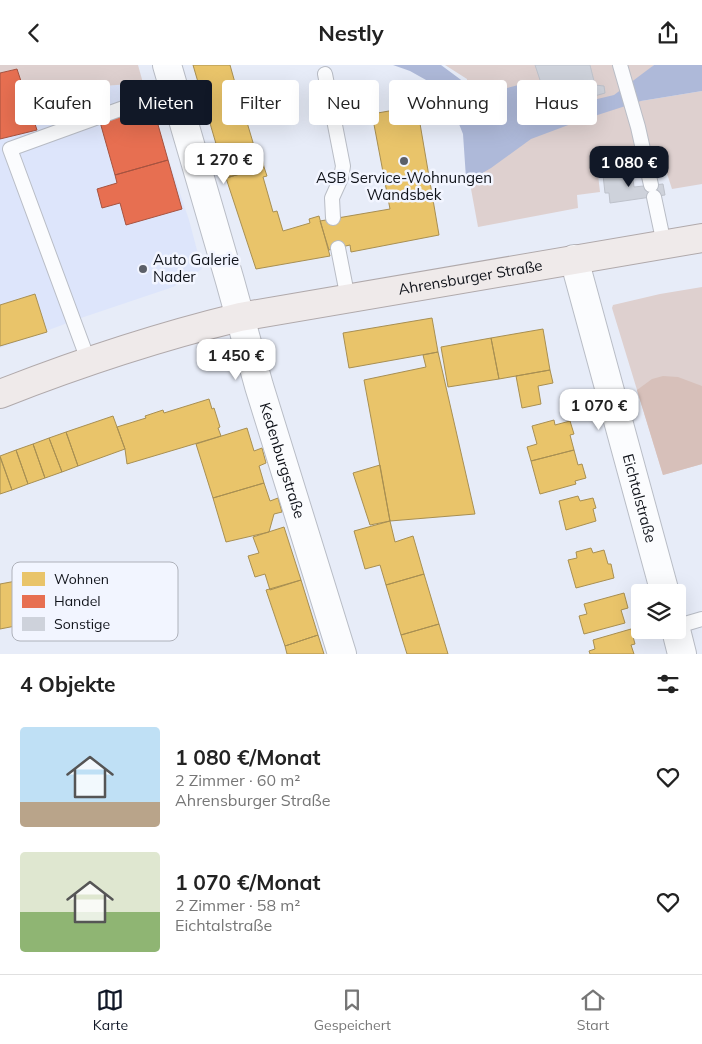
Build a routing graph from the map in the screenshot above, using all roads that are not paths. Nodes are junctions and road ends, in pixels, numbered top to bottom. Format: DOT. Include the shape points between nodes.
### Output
graph roads {
  1 [pos="620,65"];
  2 [pos="325,73"];
  3 [pos="170,77"];
  4 [pos="6,157"];
  5 [pos="333,219"];
  6 [pos="702,238"];
  7 [pos="664,244"];
  8 [pos="338,248"];
  9 [pos="574,259"];
  10 [pos="348,299"];
  11 [pos="240,317"];
  12 [pos="88,360"];
  13 [pos="0,395"];
  14 [pos="663,584"];
  15 [pos="702,619"];
  16 [pos="686,624"];
  17 [pos="678,639"];
  18 [pos="342,654"];
  19 [pos="682,654"];
  1 -- 7 [label="lane"];
  2 -- 5 [label="lane" via="343,166 332,198"];
  3 -- 4 [label="lane" via="10,149"];
  3 -- 11 [label="street, Kedenburgstraße"];
  4 -- 12 [label="lane"];
  6 -- 7 [label="main road, Ahrensburger Straße"];
  7 -- 9 [label="main road, Ahrensburger Straße"];
  8 -- 10 [label="lane"];
  9 -- 10 [label="main road, Ahrensburger Straße"];
  9 -- 14 [label="street, Eichtalstraße"];
  10 -- 11 [label="main road, Ahrensburger Straße"];
  11 -- 12 [label="main road, Ahrensburger Straße"];
  11 -- 18 [label="street, Kedenburgstraße"];
  12 -- 13 [label="main road, Ahrensburger Straße"];
  15 -- 16 [label="lane"];
  17 -- 19 [label="street"];
}
